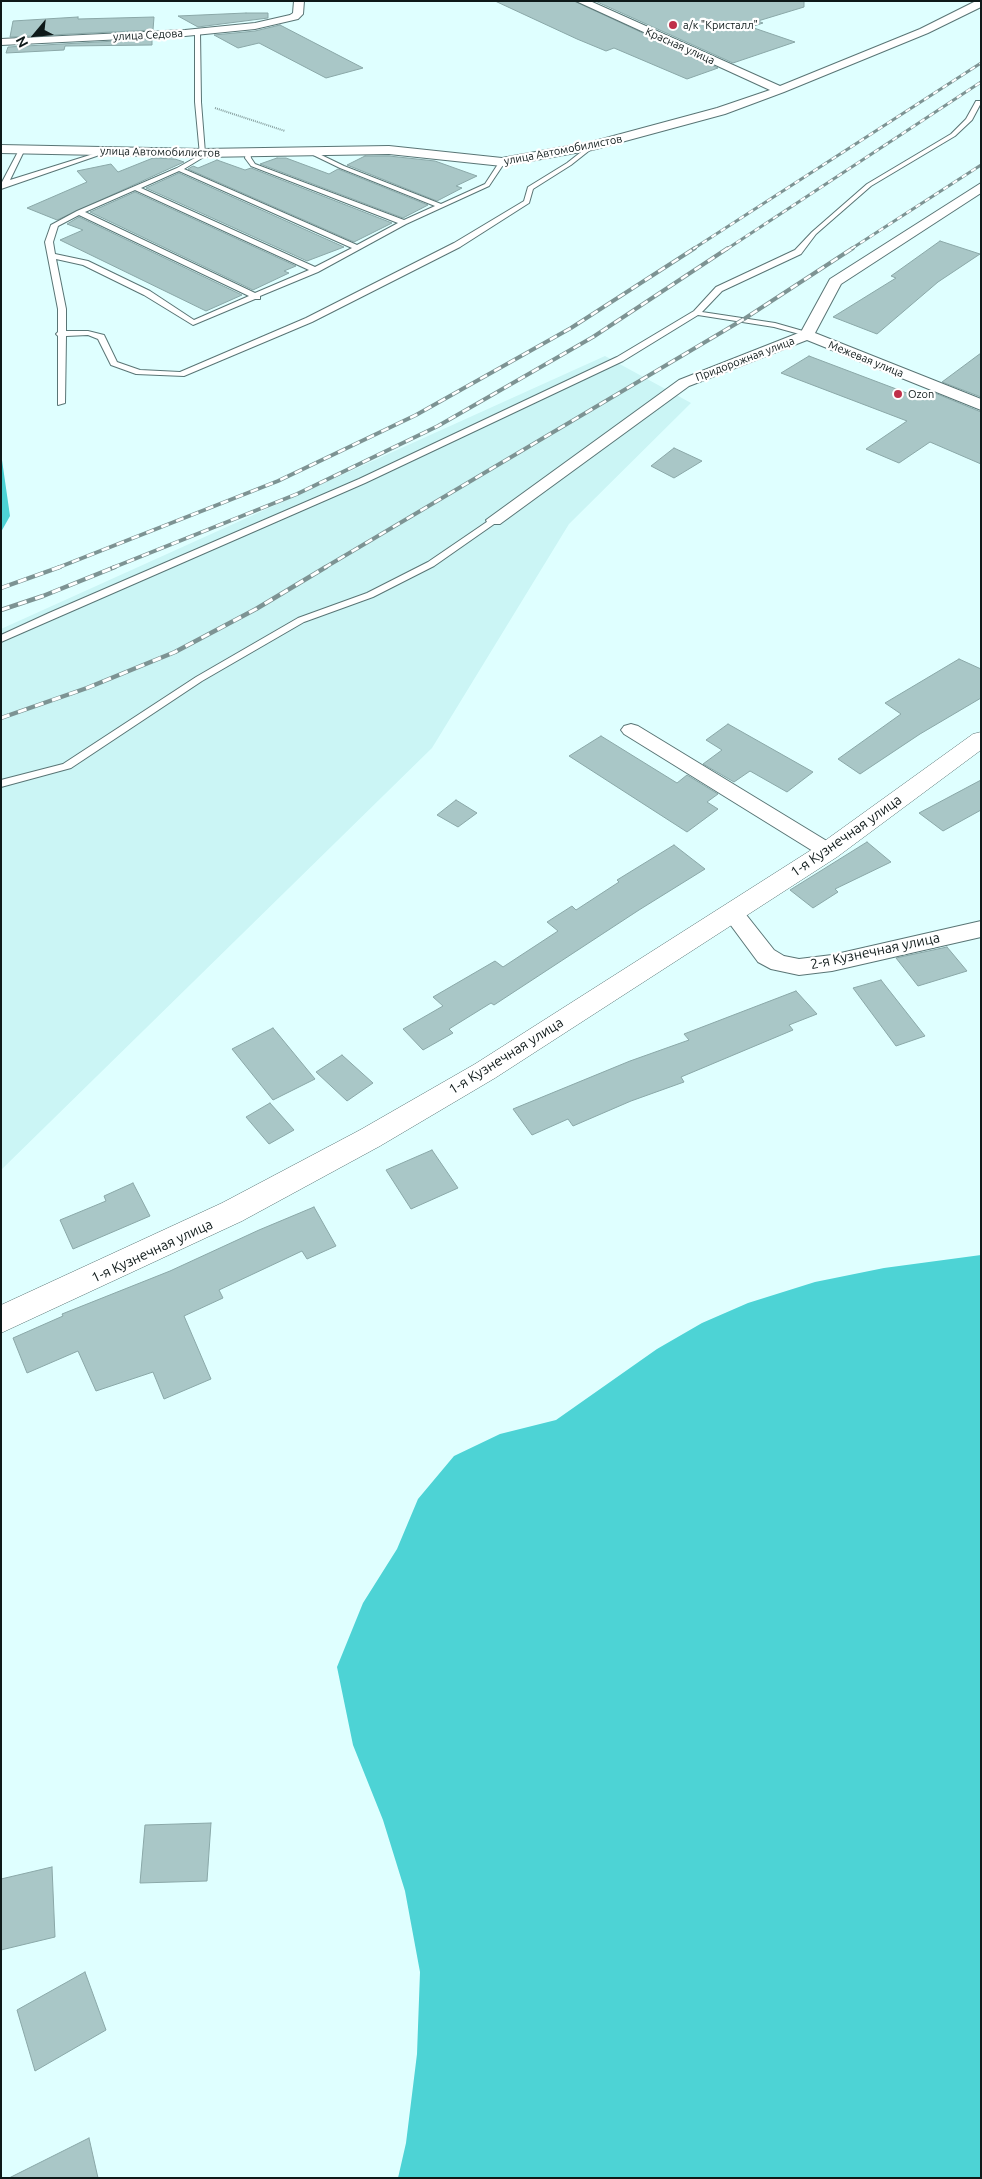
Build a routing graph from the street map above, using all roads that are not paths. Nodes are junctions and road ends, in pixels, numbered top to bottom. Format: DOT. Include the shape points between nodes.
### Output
graph roads {
  1 [pos="299,1"];
  2 [pos="581,1"];
  3 [pos="981,3"];
  4 [pos="197,32"];
  5 [pos="1,42"];
  6 [pos="780,90"];
  7 [pos="978,102"];
  8 [pos="592,146"];
  9 [pos="1,149"];
  10 [pos="22,149"];
  11 [pos="108,151"];
  12 [pos="311,152"];
  13 [pos="202,153"];
  14 [pos="248,153"];
  15 [pos="502,162"];
  16 [pos="179,170"];
  17 [pos="981,186"];
  18 [pos="3,187"];
  19 [pos="135,188"];
  20 [pos="441,206"];
  21 [pos="79,212"];
  22 [pos="404,223"];
  23 [pos="358,248"];
  24 [pos="53,256"];
  25 [pos="315,270"];
  26 [pos="257,296"];
  27 [pos="697,313"];
  28 [pos="60,334"];
  29 [pos="807,335"];
  30 [pos="61,403"];
  31 [pos="981,405"];
  32 [pos="494,520"];
  33 [pos="1,639"];
  34 [pos="631,730"];
  35 [pos="981,739"];
  36 [pos="1,784"];
  37 [pos="828,851"];
  38 [pos="732,912"];
  39 [pos="981,929"];
  40 [pos="1,1320"];
  1 -- 4 [label="street, улица Седова" via="298,14 294,17 255,26"];
  2 -- 6 [label="street, Красная улица"];
  3 -- 6 [label="street, улица Автомобилистов" via="924,31"];
  4 -- 5 [label="street, улица Седова"];
  4 -- 13 [label="lane"];
  6 -- 8 [label="street, улица Автомобилистов" via="721,111"];
  7 -- 27 [label="lane" via="969,120 953,135 869,185 814,233 798,252 719,288"];
  8 -- 15 [label="street, улица Автомобилистов"];
  8 -- 28 [label="lane" via="530,188 527,202 457,245 309,320 181,374 138,372 114,363 101,337 88,333"];
  9 -- 10 [label="street, улица Автомобилистов"];
  10 -- 11 [label="street, улица Автомобилистов"];
  10 -- 18 [label="lane"];
  11 -- 13 [label="street, улица Автомобилистов"];
  11 -- 18 [label="lane"];
  12 -- 14 [label="street, улица Автомобилистов"];
  12 -- 15 [label="street, улица Автомобилистов" via="389,150"];
  12 -- 20 [label="lane"];
  13 -- 14 [label="street, улица Автомобилистов"];
  13 -- 16 [label="lane" via="204,156"];
  14 -- 22 [label="lane" via="253,165"];
  15 -- 20 [label="lane" via="487,185"];
  16 -- 19 [label="lane"];
  16 -- 23 [label="lane"];
  17 -- 29 [label="street, Придорожная улица" via="835,282"];
  19 -- 21 [label="lane"];
  19 -- 25 [label="lane"];
  20 -- 22 [label="lane"];
  21 -- 24 [label="lane" via="55,225 49,242"];
  21 -- 26 [label="lane"];
  22 -- 23 [label="lane"];
  23 -- 25 [label="lane"];
  24 -- 26 [label="lane" via="85,263 147,293 193,323"];
  24 -- 28 [label="lane" via="62,309"];
  25 -- 26 [label="lane"];
  27 -- 29 [label="lane" via="775,325"];
  27 -- 33 [label="lane" via="620,359 536,400 362,481"];
  28 -- 30 [label="lane"];
  29 -- 31 [label="street, Межевая улица"];
  29 -- 32 [label="street, Придорожная улица" via="684,382"];
  32 -- 36 [label="lane" via="431,564 370,594 301,620 208,674 67,766"];
  34 -- 37 [label="street"];
  35 -- 37 [label="street, 1-я Кузнечная улица"];
  37 -- 38 [label="street, 1-я Кузнечная улица"];
  38 -- 39 [label="street, 2-я Кузнечная улица" via="766,956 779,963 799,967 832,963"];
  38 -- 40 [label="street, 1-я Кузнечная улица" via="485,1071 370,1138 232,1212"];
}
